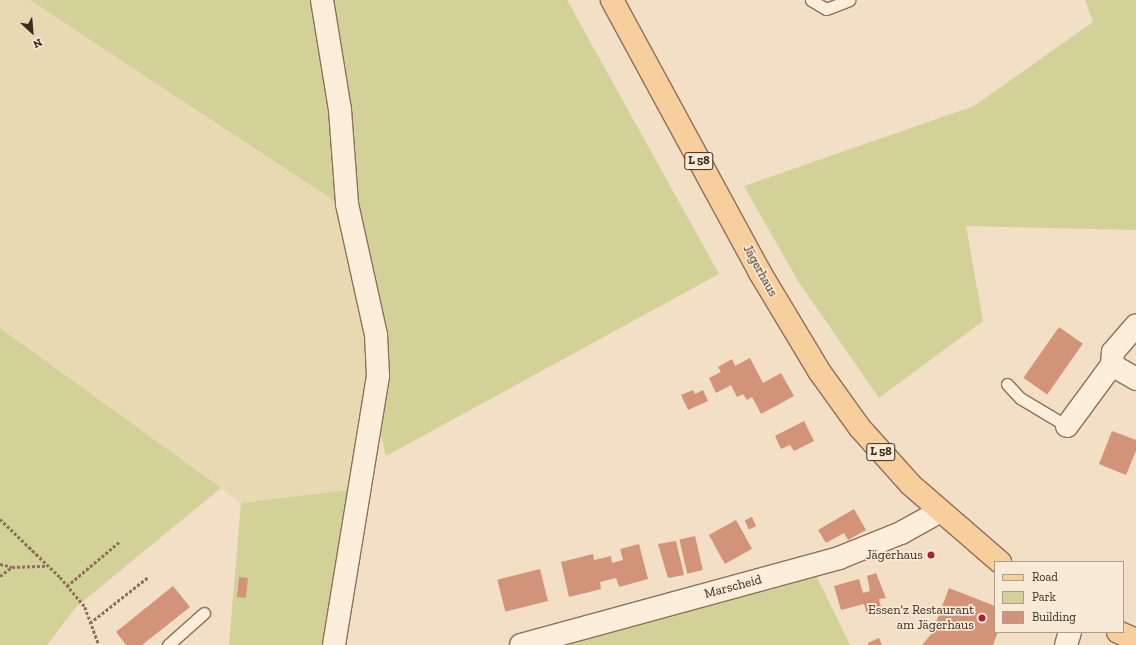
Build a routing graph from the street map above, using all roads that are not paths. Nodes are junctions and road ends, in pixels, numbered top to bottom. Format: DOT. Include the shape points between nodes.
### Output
graph roads {
  1 [pos="322,0"];
  2 [pos="612,0"];
  3 [pos="811,0"];
  4 [pos="848,0"];
  5 [pos="1136,326"];
  6 [pos="1112,365"];
  7 [pos="1136,379"];
  8 [pos="1007,384"];
  9 [pos="1067,426"];
  10 [pos="939,512"];
  11 [pos="999,561"];
  12 [pos="204,613"];
  13 [pos="1070,633"];
  14 [pos="1120,633"];
  15 [pos="1136,640"];
  16 [pos="168,645"];
  17 [pos="334,645"];
  18 [pos="522,645"];
  19 [pos="1066,645"];
  1 -- 17 [label="street" via="340,110 347,204 376,335 378,376"];
  2 -- 10 [label="main road, Jägerhaus / L 58" via="756,265 819,371 860,428"];
  3 -- 4 [label="lane" via="826,9"];
  5 -- 6 [label="street" via="1113,352"];
  6 -- 7 [label="street"];
  6 -- 9 [label="street"];
  8 -- 9 [label="lane" via="1020,398"];
  10 -- 11 [label="main road, Jägerhaus / L 58"];
  10 -- 18 [label="street, Marscheid" via="901,533 839,558"];
  12 -- 16 [label="lane"];
  13 -- 19 [label="street"];
  14 -- 15 [label="main road"];
}
